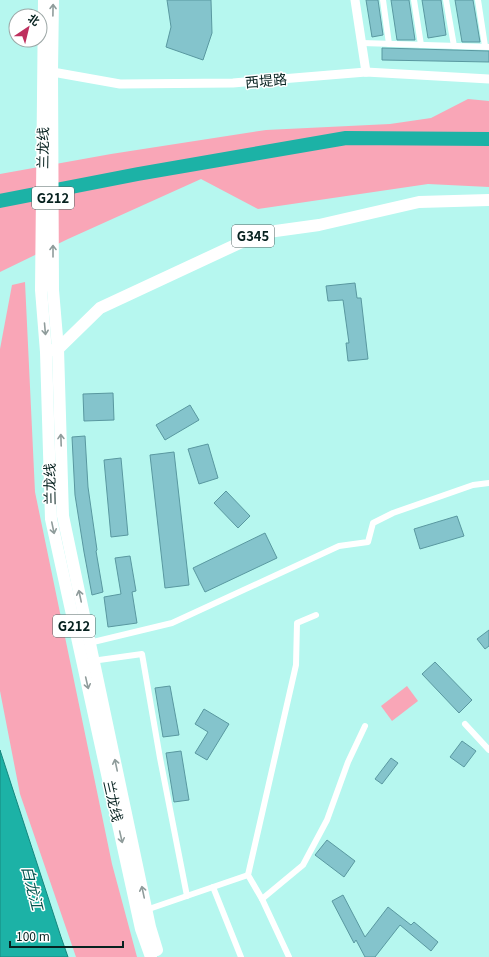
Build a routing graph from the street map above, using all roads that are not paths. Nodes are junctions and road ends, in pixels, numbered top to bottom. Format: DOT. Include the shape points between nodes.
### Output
graph roads {
  1 [pos="44,0"];
  2 [pos="53,0"];
  3 [pos="355,0"];
  4 [pos="383,0"];
  5 [pos="414,0"];
  6 [pos="446,0"];
  7 [pos="478,0"];
  8 [pos="362,43"];
  9 [pos="389,44"];
  10 [pos="421,45"];
  11 [pos="454,46"];
  12 [pos="487,47"];
  13 [pos="48,71"];
  14 [pos="366,72"];
  15 [pos="489,78"];
  16 [pos="489,200"];
  17 [pos="52,350"];
  18 [pos="489,483"];
  19 [pos="316,615"];
  20 [pos="84,644"];
  21 [pos="88,662"];
  22 [pos="465,724"];
  23 [pos="364,726"];
  24 [pos="489,740"];
  25 [pos="487,748"];
  26 [pos="248,875"];
  27 [pos="213,887"];
  28 [pos="187,896"];
  29 [pos="262,899"];
  30 [pos="142,911"];
  31 [pos="151,957"];
  32 [pos="159,957"];
  33 [pos="240,957"];
  34 [pos="289,957"];
  1 -- 13 [label="highway, 兰龙线 / G212"];
  13 -- 2 [label="highway, 兰龙线 / G212, one-way"];
  3 -- 8 [label="street"];
  4 -- 9 [label="street"];
  5 -- 10 [label="street"];
  6 -- 11 [label="street"];
  7 -- 12 [label="street"];
  8 -- 9 [label="street"];
  8 -- 14 [label="street"];
  9 -- 10 [label="street"];
  10 -- 11 [label="street"];
  11 -- 12 [label="street"];
  13 -- 14 [label="street, 西堤路" via="120,84 232,83"];
  13 -- 17 [label="highway, 兰龙线 / G212" via="47,290"];
  14 -- 15 [label="street, 西堤路"];
  16 -- 17 [label="highway, G345" via="418,202 319,225 261,233 100,308"];
  17 -- 20 [label="highway, 兰龙线 / G212" via="64,516"];
  18 -- 20 [label="street" via="473,484 393,513 373,523 368,542 339,546 172,623"];
  19 -- 26 [label="street" via="297,623 296,665"];
  20 -- 21 [label="highway, 兰龙线 / G212"];
  21 -- 28 [label="street" via="142,654"];
  21 -- 30 [label="highway, 兰龙线 / G212"];
  22 -- 25 [label="street"];
  23 -- 29 [label="street" via="327,820 303,865"];
  24 -- 25 [label="street"];
  26 -- 27 [label="street"];
  26 -- 29 [label="street"];
  27 -- 28 [label="street"];
  27 -- 33 [label="street"];
  28 -- 30 [label="street"];
  29 -- 34 [label="street"];
  30 -- 31 [label="highway, 兰龙线 / G212"];
  30 -- 32 [label="highway, 兰龙线 / G212"];
}
